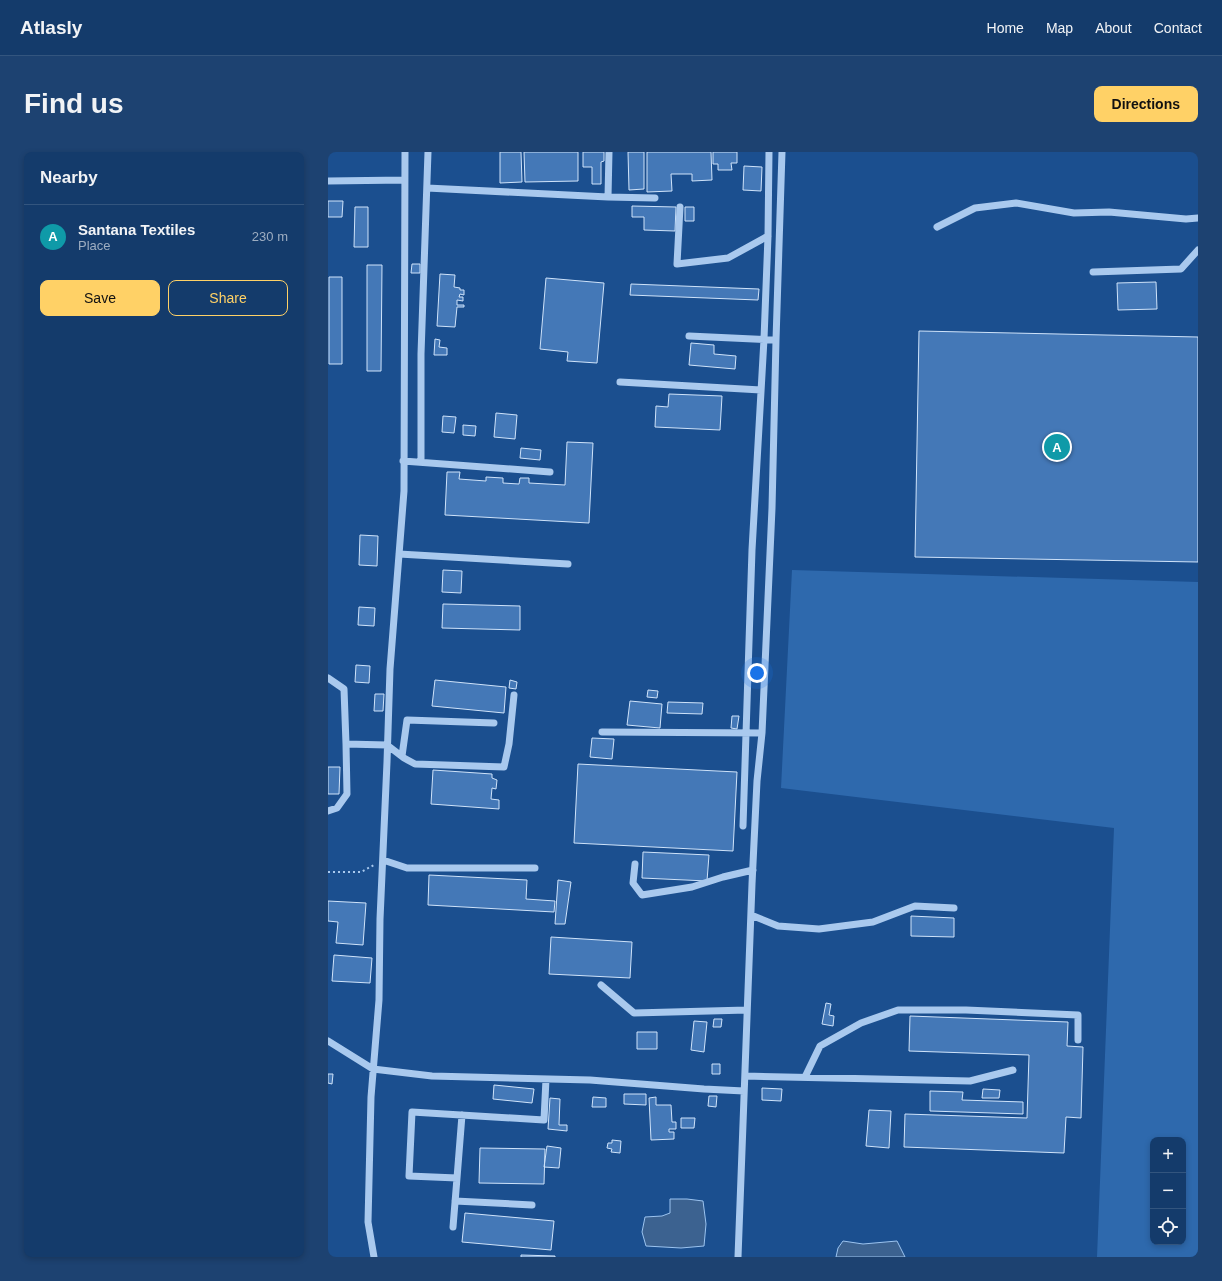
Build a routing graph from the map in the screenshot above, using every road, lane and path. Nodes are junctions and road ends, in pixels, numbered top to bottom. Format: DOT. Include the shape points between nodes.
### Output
graph roads {
  1 [pos="405,152"];
  2 [pos="428,152"];
  3 [pos="609,152"];
  4 [pos="769,152"];
  5 [pos="782,152"];
  6 [pos="405,180"];
  7 [pos="328,181"];
  8 [pos="427,188"];
  9 [pos="608,197"];
  10 [pos="655,198"];
  11 [pos="680,207"];
  12 [pos="1198,218"];
  13 [pos="937,227"];
  14 [pos="768,236"];
  15 [pos="1198,250"];
  16 [pos="1093,272"];
  17 [pos="689,336"];
  18 [pos="764,339"];
  19 [pos="776,340"];
  20 [pos="620,382"];
  21 [pos="760,390"];
  22 [pos="404,461"];
  23 [pos="422,462"];
  24 [pos="550,472"];
  25 [pos="399,554"];
  26 [pos="568,564"];
  27 [pos="328,678"];
  28 [pos="514,695"];
  29 [pos="494,723"];
  30 [pos="602,732"];
  31 [pos="746,733"];
  32 [pos="762,733"];
  33 [pos="346,744"];
  34 [pos="388,745"];
  35 [pos="402,756"];
  36 [pos="328,811"];
  37 [pos="743,826"];
  38 [pos="383,860"];
  39 [pos="635,864"];
  40 [pos="535,868"];
  41 [pos="753,870"];
  42 [pos="328,872"];
  43 [pos="954,908"];
  44 [pos="751,915"];
  45 [pos="601,985"];
  46 [pos="747,1010"];
  47 [pos="1078,1040"];
  48 [pos="328,1041"];
  49 [pos="373,1068"];
  50 [pos="1013,1070"];
  51 [pos="745,1076"];
  52 [pos="806,1077"];
  53 [pos="546,1079"];
  54 [pos="744,1091"];
  55 [pos="462,1115"];
  56 [pos="457,1178"];
  57 [pos="455,1201"];
  58 [pos="532,1205"];
  59 [pos="453,1228"];
  60 [pos="374,1257"];
  61 [pos="738,1257"];
  1 -- 6 [label="street"];
  2 -- 8 [label="street"];
  3 -- 9 [label="street"];
  4 -- 14 [label="street"];
  5 -- 19 [label="street"];
  6 -- 7 [label="street"];
  6 -- 22 [label="street"];
  8 -- 9 [label="street"];
  8 -- 23 [label="street" via="421,354"];
  9 -- 10 [label="street"];
  11 -- 14 [label="street" via="677,264 728,258"];
  12 -- 13 [label="street" via="1109,212 1074,213 1016,203 975,208"];
  14 -- 18 [label="street"];
  15 -- 16 [label="street" via="1181,269"];
  17 -- 18 [label="street"];
  18 -- 19 [label="street"];
  18 -- 21 [label="street"];
  19 -- 32 [label="street"];
  20 -- 21 [label="street"];
  21 -- 31 [label="street"];
  22 -- 23 [label="street"];
  22 -- 25 [label="street"];
  23 -- 24 [label="street"];
  25 -- 26 [label="street"];
  25 -- 34 [label="street" via="390,669"];
  27 -- 33 [label="street" via="344,689"];
  28 -- 35 [label="street" via="504,767 415,764"];
  29 -- 35 [label="street" via="407,720"];
  30 -- 31 [label="street"];
  31 -- 32 [label="street"];
  31 -- 37 [label="street"];
  32 -- 41 [label="street"];
  33 -- 34 [label="street"];
  33 -- 36 [label="street" via="347,794 337,808"];
  34 -- 35 [label="street"];
  34 -- 38 [label="street"];
  38 -- 40 [label="street" via="406,868"];
  38 -- 42 [label="path" via="361,872"];
  38 -- 49 [label="street" via="379,1000"];
  39 -- 41 [label="street" via="633,884 642,895 692,887"];
  41 -- 44 [label="street"];
  43 -- 44 [label="street" via="915,906 873,922 819,929 778,926"];
  44 -- 46 [label="street"];
  45 -- 46 [label="street" via="634,1013"];
  46 -- 51 [label="street"];
  47 -- 52 [label="street" via="1078,1015 898,1010 861,1023 820,1046"];
  48 -- 49 [label="street"];
  49 -- 53 [label="street" via="432,1076"];
  49 -- 60 [label="street" via="368,1222"];
  50 -- 52 [label="street" via="970,1081"];
  51 -- 52 [label="street"];
  51 -- 54 [label="street"];
  53 -- 54 [label="street"];
  53 -- 55 [label="street" via="544,1120"];
  54 -- 61 [label="street"];
  55 -- 56 [label="street"];
  55 -- 56 [label="street" via="412,1112 409,1176"];
  56 -- 57 [label="street"];
  57 -- 58 [label="street"];
  57 -- 59 [label="street"];
}
